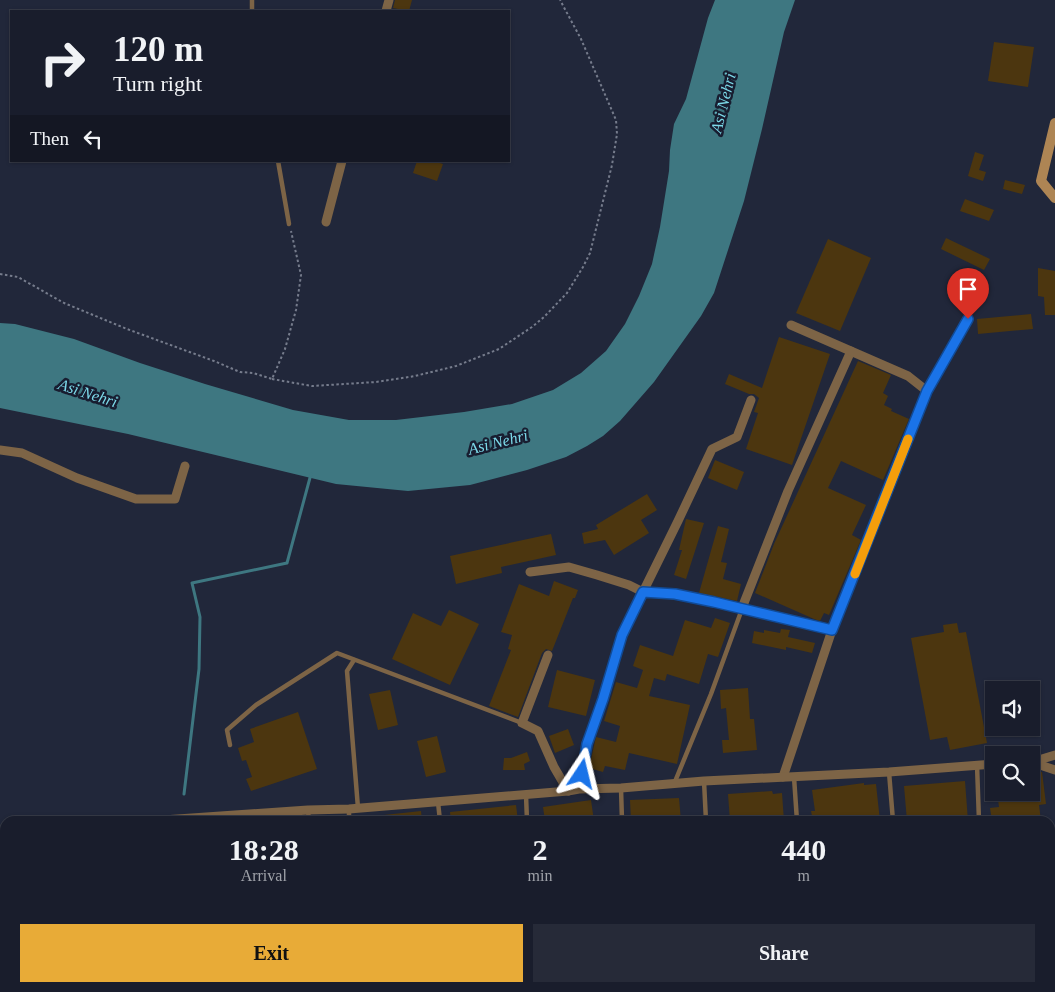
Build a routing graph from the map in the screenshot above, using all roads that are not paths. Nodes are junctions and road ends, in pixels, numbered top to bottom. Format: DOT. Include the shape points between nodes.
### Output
graph roads {
  1 [pos="1055,123"];
  2 [pos="278,162"];
  3 [pos="342,162"];
  4 [pos="1055,198"];
  5 [pos="326,222"];
  6 [pos="289,224"];
  7 [pos="968,319"];
  8 [pos="791,325"];
  9 [pos="851,351"];
  10 [pos="927,391"];
  11 [pos="751,400"];
  12 [pos="0,450"];
  13 [pos="185,466"];
  14 [pos="530,572"];
  15 [pos="643,592"];
  16 [pos="742,608"];
  17 [pos="832,630"];
  18 [pos="548,655"];
  19 [pos="354,660"];
  20 [pos="522,723"];
  21 [pos="230,745"];
  22 [pos="1055,755"];
  23 [pos="1040,760"];
  24 [pos="977,765"];
  25 [pos="985,765"];
  26 [pos="1040,765"];
  27 [pos="1055,770"];
  28 [pos="888,772"];
  29 [pos="783,777"];
  30 [pos="794,777"];
  31 [pos="704,781"];
  32 [pos="674,784"];
  33 [pos="621,788"];
  34 [pos="579,789"];
  35 [pos="568,792"];
  36 [pos="526,795"];
  37 [pos="438,802"];
  38 [pos="353,809"];
  39 [pos="308,810"];
  40 [pos="252,816"];
  41 [pos="309,816"];
  42 [pos="351,816"];
  43 [pos="439,816"];
  44 [pos="527,816"];
  45 [pos="622,816"];
  46 [pos="706,816"];
  47 [pos="797,816"];
  48 [pos="892,816"];
  49 [pos="979,816"];
  1 -- 4 [label="street" via="1041,181"];
  2 -- 6 [label="lane"];
  3 -- 5 [label="street"];
  7 -- 10 [label="street"];
  8 -- 9 [label="street"];
  9 -- 10 [label="street" via="908,376"];
  9 -- 16 [label="street" via="788,491"];
  10 -- 17 [label="street"];
  11 -- 15 [label="street" via="738,437 712,449"];
  12 -- 13 [label="street" via="22,453 77,478 136,499 175,499"];
  14 -- 15 [label="street" via="569,567"];
  15 -- 16 [label="street" via="675,594"];
  15 -- 34 [label="lane" via="622,635 587,744"];
  16 -- 17 [label="street"];
  16 -- 32 [label="lane"];
  17 -- 29 [label="street"];
  18 -- 20 [label="street"];
  19 -- 20 [label="lane"];
  19 -- 21 [label="lane" via="337,653 256,705 227,730"];
  19 -- 38 [label="lane" via="347,671"];
  20 -- 35 [label="street" via="538,731"];
  22 -- 23 [label="street"];
  24 -- 25 [label="street"];
  24 -- 28 [label="street"];
  24 -- 49 [label="lane"];
  26 -- 27 [label="street"];
  28 -- 30 [label="street"];
  28 -- 48 [label="lane"];
  29 -- 30 [label="street"];
  29 -- 31 [label="street"];
  30 -- 47 [label="lane"];
  31 -- 32 [label="street"];
  31 -- 46 [label="lane"];
  32 -- 33 [label="street"];
  33 -- 34 [label="street"];
  33 -- 45 [label="lane"];
  34 -- 35 [label="street"];
  35 -- 36 [label="street"];
  36 -- 37 [label="street"];
  36 -- 44 [label="lane"];
  37 -- 38 [label="street"];
  37 -- 43 [label="lane"];
  38 -- 39 [label="street"];
  38 -- 42 [label="lane"];
  39 -- 40 [label="street"];
  39 -- 41 [label="lane"];
}
